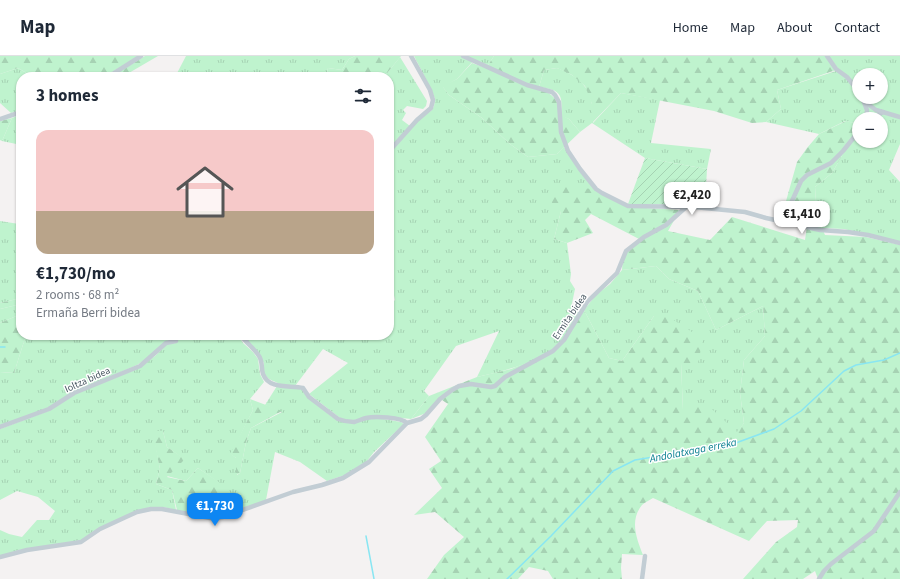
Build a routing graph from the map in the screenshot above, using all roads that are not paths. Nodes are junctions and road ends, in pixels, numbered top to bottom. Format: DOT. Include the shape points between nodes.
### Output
graph roads {
  1 [pos="141,56"];
  2 [pos="411,56"];
  3 [pos="463,56"];
  4 [pos="827,56"];
  5 [pos="116,72"];
  6 [pos="852,82"];
  7 [pos="868,104"];
  8 [pos="883,112"];
  9 [pos="888,113"];
  10 [pos="16,114"];
  11 [pos="900,117"];
  12 [pos="0,119"];
  13 [pos="852,140"];
  14 [pos="394,146"];
  15 [pos="682,208"];
  16 [pos="783,221"];
  17 [pos="900,243"];
  18 [pos="244,340"];
  19 [pos="176,341"];
  20 [pos="407,424"];
  21 [pos="0,427"];
  22 [pos="900,492"];
  23 [pos="645,556"];
  24 [pos="0,557"];
  25 [pos="642,579"];
  26 [pos="819,579"];
  1 -- 5 [label="street"];
  2 -- 14 [label="street" via="430,90 433,104"];
  3 -- 15 [label="street" via="556,95 560,102 561,132 568,151 596,189 628,206"];
  4 -- 6 [label="street" via="836,69"];
  7 -- 8 [label="street"];
  9 -- 11 [label="street"];
  10 -- 12 [label="street"];
  13 -- 16 [label="street" via="831,163 802,180"];
  15 -- 16 [label="street" via="745,212"];
  15 -- 20 [label="street, Ermita bidea" via="666,225 631,246 624,255 617,273 587,302 564,340 553,351 505,377 495,386 459,386 440,399 426,416"];
  16 -- 17 [label="street" via="820,230 862,234"];
  18 -- 20 [label="street" via="261,358 262,373 269,382 280,386 303,388 309,396 338,419 355,422 380,417 402,420"];
  19 -- 21 [label="street, Ioltza bidea" via="166,343 140,366 74,393 49,409"];
  20 -- 24 [label="street" via="369,462 333,482 293,492 224,517 210,518 151,509 100,529 81,542"];
  22 -- 26 [label="street" via="874,531 831,564"];
  23 -- 25 [label="street"];
}
